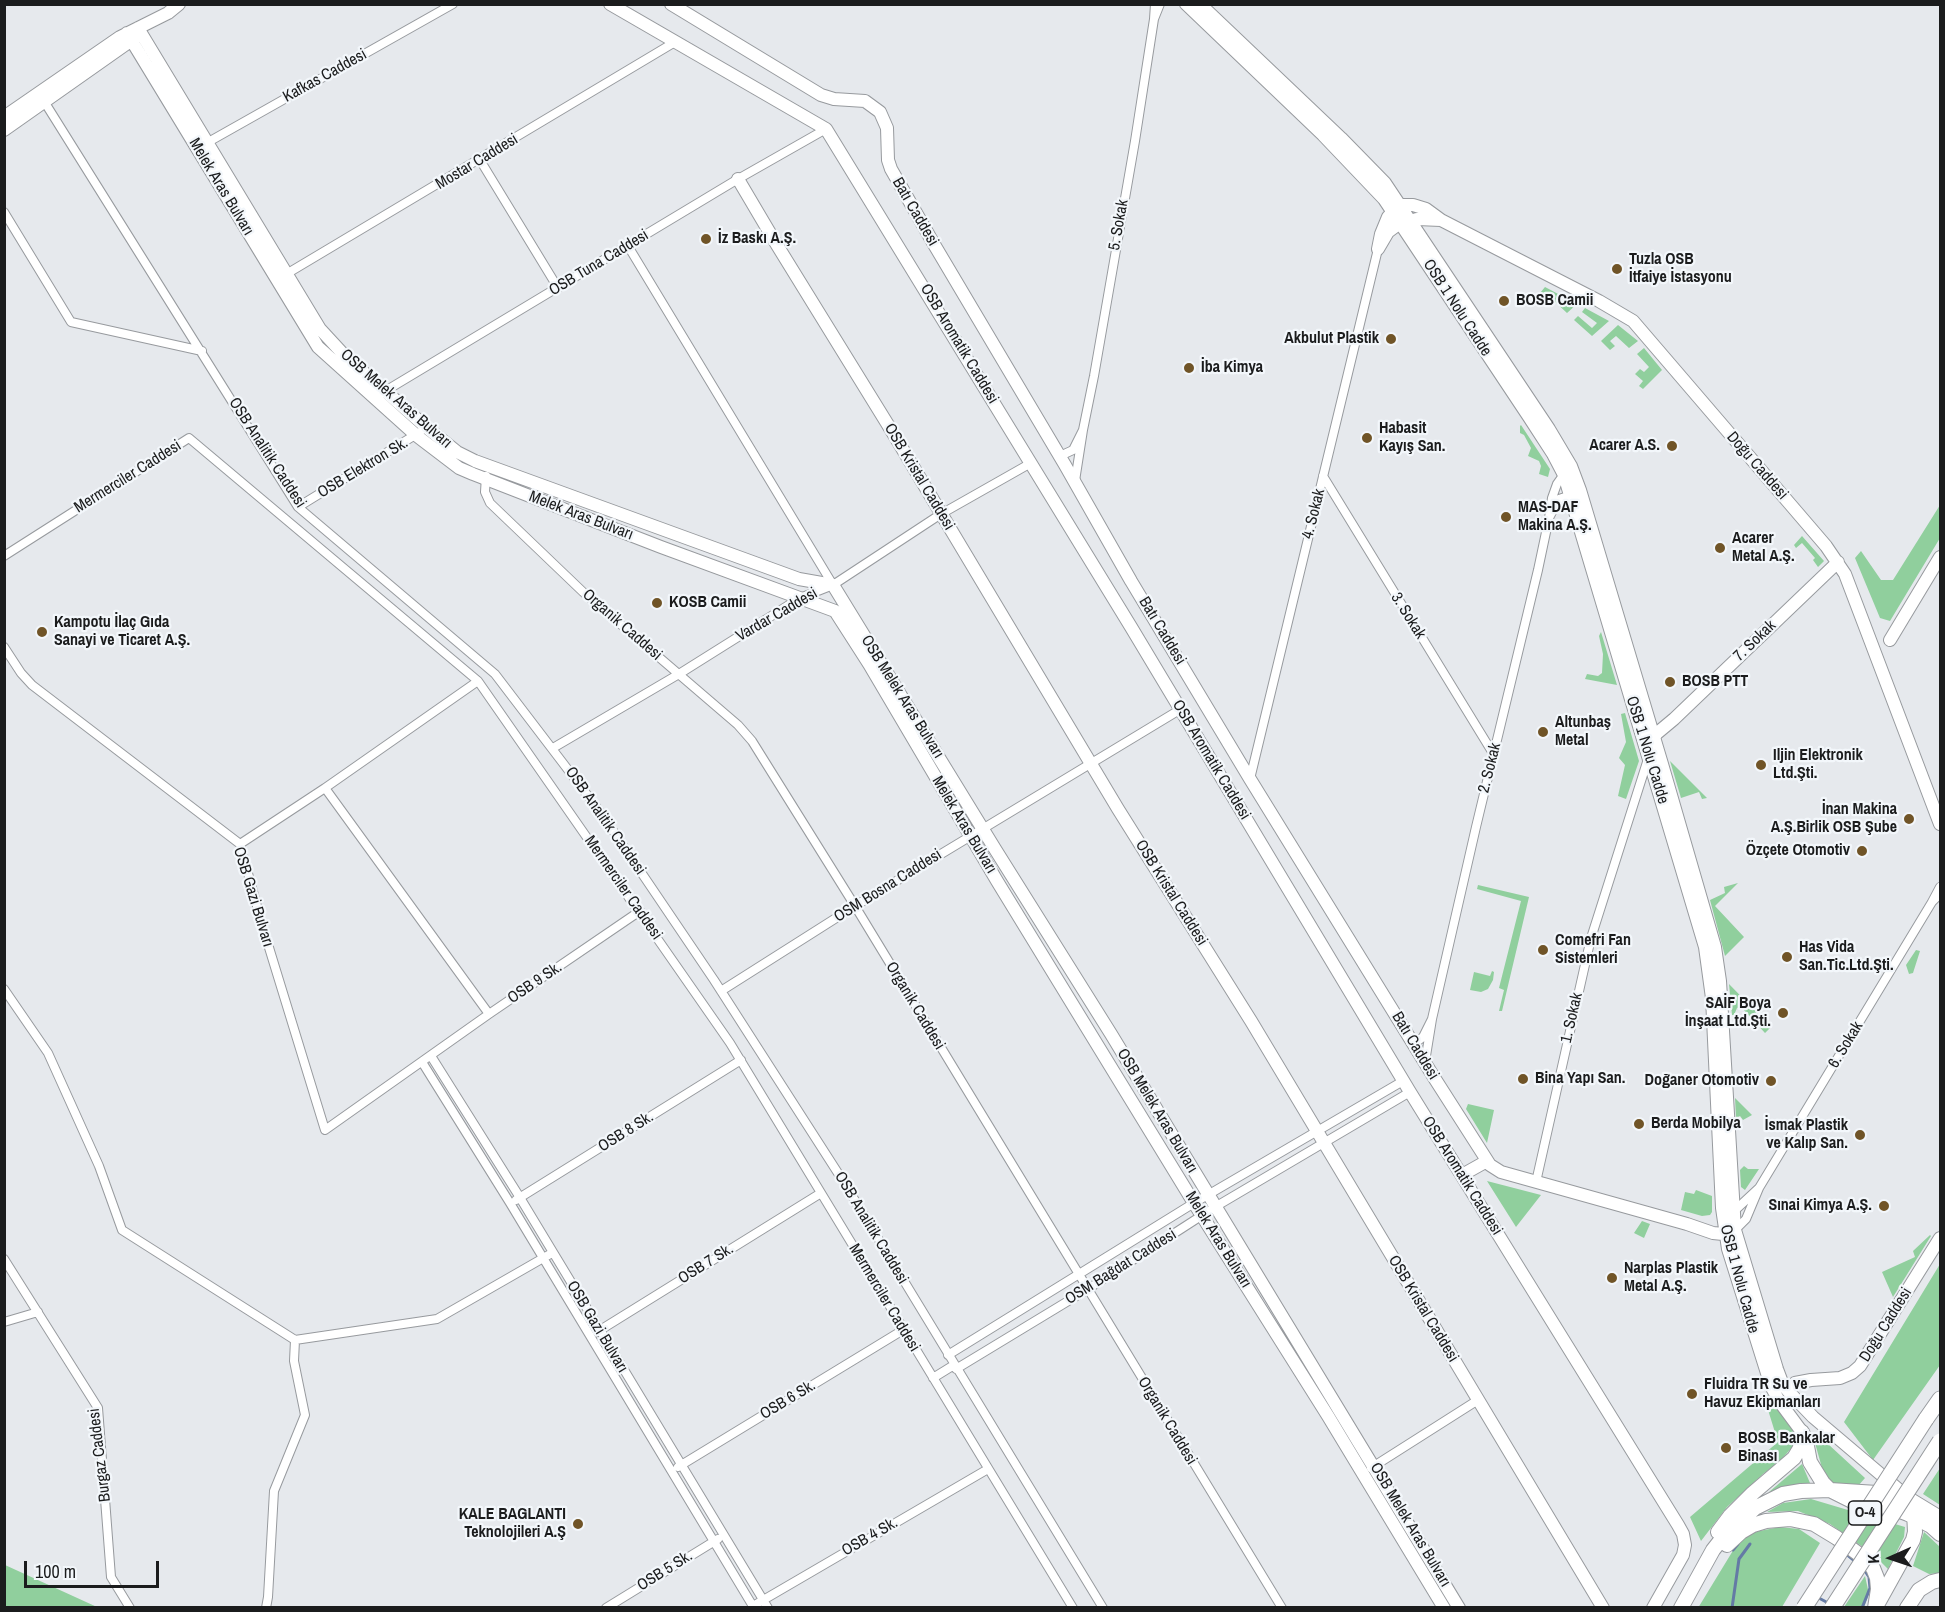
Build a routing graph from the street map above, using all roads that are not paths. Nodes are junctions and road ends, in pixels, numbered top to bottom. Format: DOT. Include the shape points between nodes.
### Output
graph roads {
  1 [pos="179,4"];
  2 [pos="453,4"];
  3 [pos="610,4"];
  4 [pos="671,4"];
  5 [pos="1157,4"];
  6 [pos="1186,4"];
  7 [pos="1200,4"];
  8 [pos="134,34"];
  9 [pos="675,42"];
  10 [pos="41,97"];
  11 [pos="4,117"];
  12 [pos="826,129"];
  13 [pos="4,130"];
  14 [pos="202,145"];
  15 [pos="480,160"];
  16 [pos="738,179"];
  17 [pos="1397,208"];
  18 [pos="4,212"];
  19 [pos="1441,220"];
  20 [pos="1406,222"];
  21 [pos="628,246"];
  22 [pos="1378,249"];
  23 [pos="283,277"];
  24 [pos="558,288"];
  25 [pos="202,351"];
  26 [pos="379,394"];
  27 [pos="1083,430"];
  28 [pos="421,431"];
  29 [pos="1060,456"];
  30 [pos="1031,463"];
  31 [pos="490,466"];
  32 [pos="1323,476"];
  33 [pos="1570,477"];
  34 [pos="485,479"];
  35 [pos="1074,482"];
  36 [pos="1571,495"];
  37 [pos="298,507"];
  38 [pos="606,510"];
  39 [pos="941,514"];
  40 [pos="1549,518"];
  41 [pos="601,524"];
  42 [pos="4,556"];
  43 [pos="1941,557"];
  44 [pos="1838,562"];
  45 [pos="833,585"];
  46 [pos="800,598"];
  47 [pos="1890,640"];
  48 [pos="4,647"];
  49 [pos="679,675"];
  50 [pos="478,681"];
  51 [pos="1181,709"];
  52 [pos="1651,747"];
  53 [pos="553,748"];
  54 [pos="1494,755"];
  55 [pos="1090,762"];
  56 [pos="1250,779"];
  57 [pos="1656,779"];
  58 [pos="325,788"];
  59 [pos="1639,789"];
  60 [pos="1941,824"];
  61 [pos="982,828"];
  62 [pos="970,836"];
  63 [pos="240,844"];
  64 [pos="1941,887"];
  65 [pos="1941,894"];
  66 [pos="1932,902"];
  67 [pos="855,906"];
  68 [pos="640,911"];
  69 [pos="4,989"];
  70 [pos="721,991"];
  71 [pos="489,1014"];
  72 [pos="1432,1019"];
  73 [pos="1414,1044"];
  74 [pos="431,1056"];
  75 [pos="741,1060"];
  76 [pos="422,1062"];
  77 [pos="1425,1062"];
  78 [pos="1406,1087"];
  79 [pos="1321,1137"];
  80 [pos="1487,1161"];
  81 [pos="1462,1175"];
  82 [pos="1536,1182"];
  83 [pos="1759,1188"];
  84 [pos="821,1193"];
  85 [pos="1208,1195"];
  86 [pos="519,1197"];
  87 [pos="510,1203"];
  88 [pos="1194,1203"];
  89 [pos="1215,1207"];
  90 [pos="1203,1215"];
  91 [pos="1728,1217"];
  92 [pos="1687,1224"];
  93 [pos="1730,1232"];
  94 [pos="1941,1238"];
  95 [pos="552,1253"];
  96 [pos="543,1258"];
  97 [pos="4,1259"];
  98 [pos="1078,1275"];
  99 [pos="1088,1289"];
  100 [pos="38,1312"];
  101 [pos="4,1322"];
  102 [pos="903,1329"];
  103 [pos="600,1330"];
  104 [pos="590,1336"];
  105 [pos="296,1340"];
  106 [pos="948,1355"];
  107 [pos="955,1367"];
  108 [pos="1774,1377"];
  109 [pos="933,1378"];
  110 [pos="1811,1380"];
  111 [pos="1790,1393"];
  112 [pos="1941,1399"];
  113 [pos="1478,1400"];
  114 [pos="1802,1432"];
  115 [pos="1941,1442"];
  116 [pos="682,1465"];
  117 [pos="1374,1466"];
  118 [pos="988,1469"];
  119 [pos="673,1471"];
  120 [pos="1364,1474"];
  121 [pos="1830,1490"];
  122 [pos="1912,1501"];
  123 [pos="1915,1518"];
  124 [pos="1941,1518"];
  125 [pos="1941,1534"];
  126 [pos="723,1535"];
  127 [pos="714,1541"];
  128 [pos="1700,1572"];
  129 [pos="1941,1580"];
  130 [pos="763,1599"];
  131 [pos="754,1607"];
  132 [pos="1070,1607"];
  133 [pos="130,1608"];
  134 [pos="266,1608"];
  135 [pos="606,1608"];
  136 [pos="768,1608"];
  137 [pos="1103,1608"];
  138 [pos="1282,1608"];
  139 [pos="1444,1608"];
  140 [pos="1459,1608"];
  141 [pos="1603,1608"];
  142 [pos="1653,1608"];
  143 [pos="1681,1608"];
  144 [pos="1804,1608"];
  145 [pos="1833,1608"];
  146 [pos="1875,1608"];
  147 [pos="1907,1608"];
  1 -- 8 [label="street"];
  2 -- 14 [label="street, Kafkas Caddesi"];
  3 -- 9 [label="street, OSB Aromatik Caddesi"];
  4 -- 29 [label="street, Batı Caddesi" via="821,94 865,101 877,108 887,128 891,169"];
  5 -- 27 [label="street, 5. Sokak"];
  6 -- 17 [label="street, OSB 1 Nolu Cadde"];
  7 -- 17 [label="street, OSB 1 Nolu Cadde" via="1385,183"];
  8 -- 10 [label="street"];
  8 -- 14 [label="street, OSB Melek Aras Bulvarı"];
  9 -- 12 [label="street, OSB Aromatik Caddesi"];
  9 -- 15 [label="street, Mostar Caddesi"];
  10 -- 11 [label="street"];
  10 -- 13 [label="street"];
  10 -- 25 [label="street, OSB Analitik Caddesi"];
  12 -- 16 [label="street, OSB Tuna Caddesi"];
  12 -- 30 [label="street, OSB Aromatik Caddesi"];
  14 -- 23 [label="street, OSB Melek Aras Bulvarı"];
  15 -- 23 [label="street, Mostar Caddesi"];
  15 -- 24 [label="street"];
  16 -- 21 [label="street, OSB Tuna Caddesi"];
  16 -- 39 [label="street, OSB Kristal Caddesi"];
  17 -- 19 [label="street, Doğu Caddesi" via="1419,206"];
  17 -- 20 [label="street, OSB 1 Nolu Cadde"];
  17 -- 22 [label="street" via="1382,228"];
  18 -- 25 [label="street" via="71,322"];
  19 -- 20 [label="street, Doğu Caddesi"];
  19 -- 44 [label="street, Doğu Caddesi" via="1633,321"];
  20 -- 22 [label="street" via="1388,232"];
  20 -- 33 [label="street, OSB 1 Nolu Cadde" via="1554,436 1567,457"];
  21 -- 24 [label="street, OSB Tuna Caddesi"];
  21 -- 45 [label="street"];
  22 -- 32 [label="street, 4. Sokak"];
  23 -- 26 [label="street, OSB Melek Aras Bulvarı" via="325,336"];
  24 -- 26 [label="street, OSB Tuna Caddesi"];
  25 -- 37 [label="street, OSB Analitik Caddesi"];
  26 -- 28 [label="street, OSB Melek Aras Bulvarı"];
  27 -- 29 [label="street, 5. Sokak" via="1072,450"];
  27 -- 35 [label="street, 5. Sokak"];
  28 -- 31 [label="street, OSB Melek Aras Bulvarı"];
  28 -- 34 [label="street, Melek Aras Bulvarı" via="459,468"];
  28 -- 37 [label="street, OSB Elektron Sk."];
  29 -- 35 [label="street, Batı Caddesi"];
  30 -- 39 [label="street, Vardar Caddesi"];
  30 -- 51 [label="street, OSB Aromatik Caddesi"];
  31 -- 34 [label="street"];
  31 -- 38 [label="street, OSB Melek Aras Bulvarı"];
  32 -- 54 [label="street, 3. Sokak"];
  32 -- 56 [label="street, 4. Sokak"];
  33 -- 36 [label="street, OSB 1 Nolu Cadde"];
  33 -- 40 [label="street, 2. Sokak" via="1560,479 1554,490"];
  33 -- 52 [label="street, OSB 1 Nolu Cadde"];
  34 -- 41 [label="street, Melek Aras Bulvarı"];
  34 -- 49 [label="street, Organik Caddesi" via="490,503 583,592"];
  35 -- 56 [label="street, Batı Caddesi"];
  36 -- 40 [label="street, 2. Sokak" via="1559,500"];
  36 -- 52 [label="street, OSB 1 Nolu Cadde"];
  37 -- 53 [label="street, OSB Analitik Caddesi" via="495,674"];
  38 -- 41 [label="street"];
  38 -- 45 [label="street, OSB Melek Aras Bulvarı" via="799,579"];
  39 -- 45 [label="street, Vardar Caddesi"];
  39 -- 55 [label="street, OSB Kristal Caddesi"];
  40 -- 54 [label="street, 2. Sokak"];
  41 -- 46 [label="street, Melek Aras Bulvarı"];
  42 -- 50 [label="street, Mermerciler Caddesi" via="189,438"];
  43 -- 47 [label="street"];
  44 -- 52 [label="street, 7. Sokak"];
  44 -- 60 [label="street, Doğu Caddesi"];
  45 -- 46 [label="street, Vardar Caddesi"];
  45 -- 61 [label="street, OSB Melek Aras Bulvarı"];
  46 -- 49 [label="street, Vardar Caddesi"];
  46 -- 62 [label="street, Melek Aras Bulvarı" via="836,611"];
  48 -- 63 [label="street, OSB Gazi Bulvarı" via="32,685"];
  49 -- 53 [label="street, Vardar Caddesi"];
  49 -- 67 [label="street, Organik Caddesi" via="752,741"];
  50 -- 58 [label="street"];
  50 -- 68 [label="street, Mermerciler Caddesi"];
  51 -- 55 [label="street, OSM Bosna Caddesi"];
  51 -- 78 [label="street, OSB Aromatik Caddesi"];
  52 -- 57 [label="street, OSB 1 Nolu Cadde"];
  52 -- 59 [label="street, 1. Sokak"];
  52 -- 91 [label="street, OSB 1 Nolu Cadde" via="1706,910 1717,959 1724,1037"];
  53 -- 70 [label="street, OSB Analitik Caddesi"];
  54 -- 72 [label="street, 2. Sokak"];
  55 -- 61 [label="street, OSM Bosna Caddesi"];
  55 -- 79 [label="street, OSB Kristal Caddesi"];
  56 -- 73 [label="street, Batı Caddesi"];
  57 -- 59 [label="street"];
  57 -- 91 [label="street, OSB 1 Nolu Cadde" via="1709,970"];
  58 -- 63 [label="street"];
  58 -- 71 [label="street"];
  59 -- 82 [label="street, 1. Sokak" via="1591,938"];
  61 -- 62 [label="street, OSM Bosna Caddesi"];
  61 -- 85 [label="street, OSB Melek Aras Bulvarı"];
  62 -- 67 [label="street, OSM Bosna Caddesi"];
  62 -- 88 [label="street, Melek Aras Bulvarı"];
  63 -- 76 [label="street, OSB Gazi Bulvarı" via="325,1130"];
  64 -- 66 [label="street, 6. Sokak"];
  65 -- 66 [label="street, 6. Sokak"];
  66 -- 83 [label="street, 6. Sokak"];
  67 -- 70 [label="street, OSM Bosna Caddesi"];
  67 -- 98 [label="street, Organik Caddesi"];
  68 -- 71 [label="street, OSB 9 Sk."];
  68 -- 75 [label="street, Mermerciler Caddesi"];
  69 -- 105 [label="street" via="48,1053 99,1166 122,1230"];
  70 -- 106 [label="street, OSB Analitik Caddesi" via="845,1184"];
  71 -- 74 [label="street, OSB 9 Sk."];
  72 -- 73 [label="street, 2. Sokak" via="1423,1037"];
  72 -- 77 [label="street, 2. Sokak"];
  73 -- 77 [label="street, Batı Caddesi"];
  74 -- 76 [label="street, OSB Gazi Bulvarı"];
  74 -- 86 [label="street, OSB Gazi Bulvarı"];
  75 -- 84 [label="street, Mermerciler Caddesi"];
  75 -- 86 [label="street, OSB 8 Sk."];
  76 -- 87 [label="street, OSB Gazi Bulvarı"];
  77 -- 80 [label="street, Batı Caddesi"];
  78 -- 79 [label="street, OSM Bağdat Caddesi"];
  78 -- 81 [label="street, OSB Aromatik Caddesi"];
  79 -- 85 [label="street, OSM Bağdat Caddesi"];
  79 -- 89 [label="street, OSM Bağdat Caddesi"];
  79 -- 113 [label="street, OSB Kristal Caddesi"];
  80 -- 81 [label="street"];
  80 -- 82 [label="street, Batı Caddesi" via="1500,1172"];
  81 -- 142 [label="street, OSB Aromatik Caddesi" via="1683,1534 1683,1555"];
  82 -- 92 [label="street, Batı Caddesi"];
  83 -- 91 [label="street, 6. Sokak"];
  83 -- 93 [label="street, 6. Sokak" via="1746,1219"];
  84 -- 102 [label="street, Mermerciler Caddesi"];
  84 -- 103 [label="street, OSB 7 Sk."];
  85 -- 88 [label="street, OSM Bağdat Caddesi"];
  85 -- 89 [label="street, OSB Melek Aras Bulvarı"];
  86 -- 87 [label="street, OSB 8 Sk."];
  86 -- 95 [label="street, OSB Gazi Bulvarı"];
  87 -- 96 [label="street, OSB Gazi Bulvarı"];
  88 -- 90 [label="street, Melek Aras Bulvarı"];
  88 -- 98 [label="street, OSM Bağdat Caddesi"];
  89 -- 90 [label="street, OSM Bağdat Caddesi"];
  89 -- 117 [label="street, OSB Melek Aras Bulvarı"];
  90 -- 99 [label="street, OSM Bağdat Caddesi"];
  90 -- 120 [label="street, Melek Aras Bulvarı"];
  91 -- 92 [label="street, Batı Caddesi" via="1712,1226"];
  91 -- 93 [label="street, OSB 1 Nolu Cadde"];
  92 -- 93 [label="street, Batı Caddesi" via="1713,1233"];
  93 -- 108 [label="street, OSB 1 Nolu Cadde"];
  94 -- 110 [label="street, Doğu Caddesi" via="1860,1366 1840,1378"];
  95 -- 96 [label="street"];
  95 -- 103 [label="street, OSB Gazi Bulvarı"];
  96 -- 104 [label="street, OSB Gazi Bulvarı"];
  96 -- 105 [label="street" via="437,1319"];
  97 -- 100 [label="street, Burgaz Caddesi"];
  98 -- 99 [label="street, Organik Caddesi"];
  98 -- 106 [label="street, OSM Bağdat Caddesi"];
  99 -- 107 [label="street, OSM Bağdat Caddesi"];
  99 -- 138 [label="street, Organik Caddesi"];
  100 -- 101 [label="street"];
  100 -- 133 [label="street, Burgaz Caddesi" via="98,1408 111,1577"];
  102 -- 109 [label="street, Mermerciler Caddesi"];
  102 -- 116 [label="street, OSB 6 Sk."];
  103 -- 104 [label="street, OSB 7 Sk."];
  103 -- 116 [label="street, OSB Gazi Bulvarı"];
  104 -- 119 [label="street, OSB Gazi Bulvarı"];
  105 -- 134 [label="street" via="294,1361 305,1415 274,1491"];
  106 -- 107 [label="street, OSB Analitik Caddesi"];
  107 -- 109 [label="street, OSM Bağdat Caddesi"];
  107 -- 137 [label="street, OSB Analitik Caddesi"];
  108 -- 110 [label="street, Doğu Caddesi"];
  108 -- 111 [label="street, OSB 1 Nolu Cadde"];
  108 -- 114 [label="street, OSB 1 Nolu Cadde" via="1779,1401"];
  109 -- 118 [label="street, Mermerciler Caddesi"];
  110 -- 111 [label="street, Doğu Caddesi" via="1795,1383"];
  111 -- 122 [label="street, OSB 1 Nolu Cadde"];
  112 -- 144 [label="highway, O-4, bridge"];
  113 -- 117 [label="street"];
  113 -- 141 [label="street, OSB Kristal Caddesi"];
  114 -- 121 [label="main road, OSB 1 Nolu Cadde" via="1810,1462"];
  114 -- 128 [label="main road" via="1794,1458 1753,1493 1715,1536"];
  115 -- 145 [label="highway, O-4, bridge"];
  116 -- 119 [label="street, OSB 6 Sk."];
  116 -- 126 [label="street, OSB Gazi Bulvarı"];
  117 -- 120 [label="street"];
  117 -- 140 [label="street, OSB Melek Aras Bulvarı"];
  118 -- 130 [label="street, OSB 4 Sk."];
  118 -- 132 [label="street, Mermerciler Caddesi"];
  119 -- 127 [label="street, OSB Gazi Bulvarı"];
  120 -- 139 [label="street, Melek Aras Bulvarı"];
  121 -- 122 [label="main road" via="1877,1493"];
  121 -- 123 [label="main road, OSB 1 Nolu Cadde" via="1854,1502 1892,1508"];
  121 -- 128 [label="main road" via="1783,1494 1755,1508 1724,1536"];
  122 -- 123 [label="main road"];
  122 -- 124 [label="main road"];
  123 -- 125 [label="main road, OSB 1 Nolu Cadde"];
  123 -- 146 [label="main road" via="1913,1540"];
  126 -- 127 [label="street, OSB 5 Sk."];
  126 -- 130 [label="street, OSB Gazi Bulvarı"];
  127 -- 131 [label="street, OSB Gazi Bulvarı"];
  127 -- 135 [label="street, OSB 5 Sk."];
  128 -- 143 [label="main road"];
  128 -- 146 [label="main road" via="1730,1541 1753,1525 1778,1519 1802,1521 1837,1538 1873,1568 1878,1589"];
  129 -- 147 [label="main road" via="1918,1590"];
  130 -- 131 [label="street, OSB 4 Sk."];
  130 -- 136 [label="street, OSB Gazi Bulvarı"];
}
